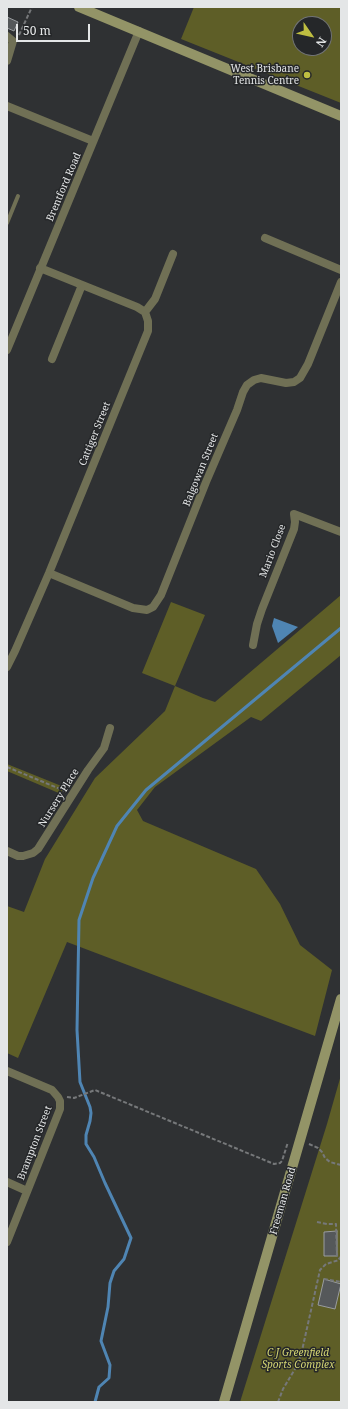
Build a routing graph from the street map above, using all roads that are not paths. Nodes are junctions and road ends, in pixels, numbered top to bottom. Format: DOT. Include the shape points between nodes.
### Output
graph roads {
  1 [pos="79,7"];
  2 [pos="139,31"];
  3 [pos="10,38"];
  4 [pos="7,61"];
  5 [pos="7,106"];
  6 [pos="341,116"];
  7 [pos="94,141"];
  8 [pos="18,196"];
  9 [pos="8,217"];
  10 [pos="7,223"];
  11 [pos="265,238"];
  12 [pos="173,254"];
  13 [pos="40,268"];
  14 [pos="341,270"];
  15 [pos="341,282"];
  16 [pos="82,285"];
  17 [pos="145,312"];
  18 [pos="7,350"];
  19 [pos="52,359"];
  20 [pos="341,532"];
  21 [pos="48,573"];
  22 [pos="253,645"];
  23 [pos="7,667"];
  24 [pos="110,728"];
  25 [pos="7,851"];
  26 [pos="341,1000"];
  27 [pos="7,1071"];
  28 [pos="7,1182"];
  29 [pos="27,1191"];
  30 [pos="7,1242"];
  31 [pos="224,1402"];
  1 -- 2 [label="street"];
  2 -- 6 [label="street"];
  2 -- 7 [label="street, Brentford Road"];
  3 -- 4 [label="street"];
  5 -- 7 [label="street"];
  7 -- 13 [label="street, Brentford Road"];
  8 -- 9 [label="lane"];
  9 -- 10 [label="lane"];
  11 -- 14 [label="street"];
  12 -- 17 [label="street" via="155,299"];
  13 -- 16 [label="street"];
  13 -- 18 [label="street, Brentford Road"];
  15 -- 21 [label="street, Balgowan Street" via="300,378 286,383 261,378 254,380 242,392 237,410 161,595 153,607 147,610 133,608"];
  16 -- 17 [label="street"];
  16 -- 19 [label="street"];
  17 -- 21 [label="street, Cattiger Street" via="148,331"];
  20 -- 22 [label="street, Mario Close" via="294,514 294,529 262,608"];
  21 -- 23 [label="street, Cattiger Street"];
  24 -- 25 [label="street, Nursery Place" via="104,748 38,849 23,856"];
  26 -- 31 [label="street, Freeman Road"];
  27 -- 29 [label="street, Brampton Street" via="52,1090 60,1101 58,1116"];
  28 -- 29 [label="street"];
  29 -- 30 [label="street, Brampton Street"];
}
